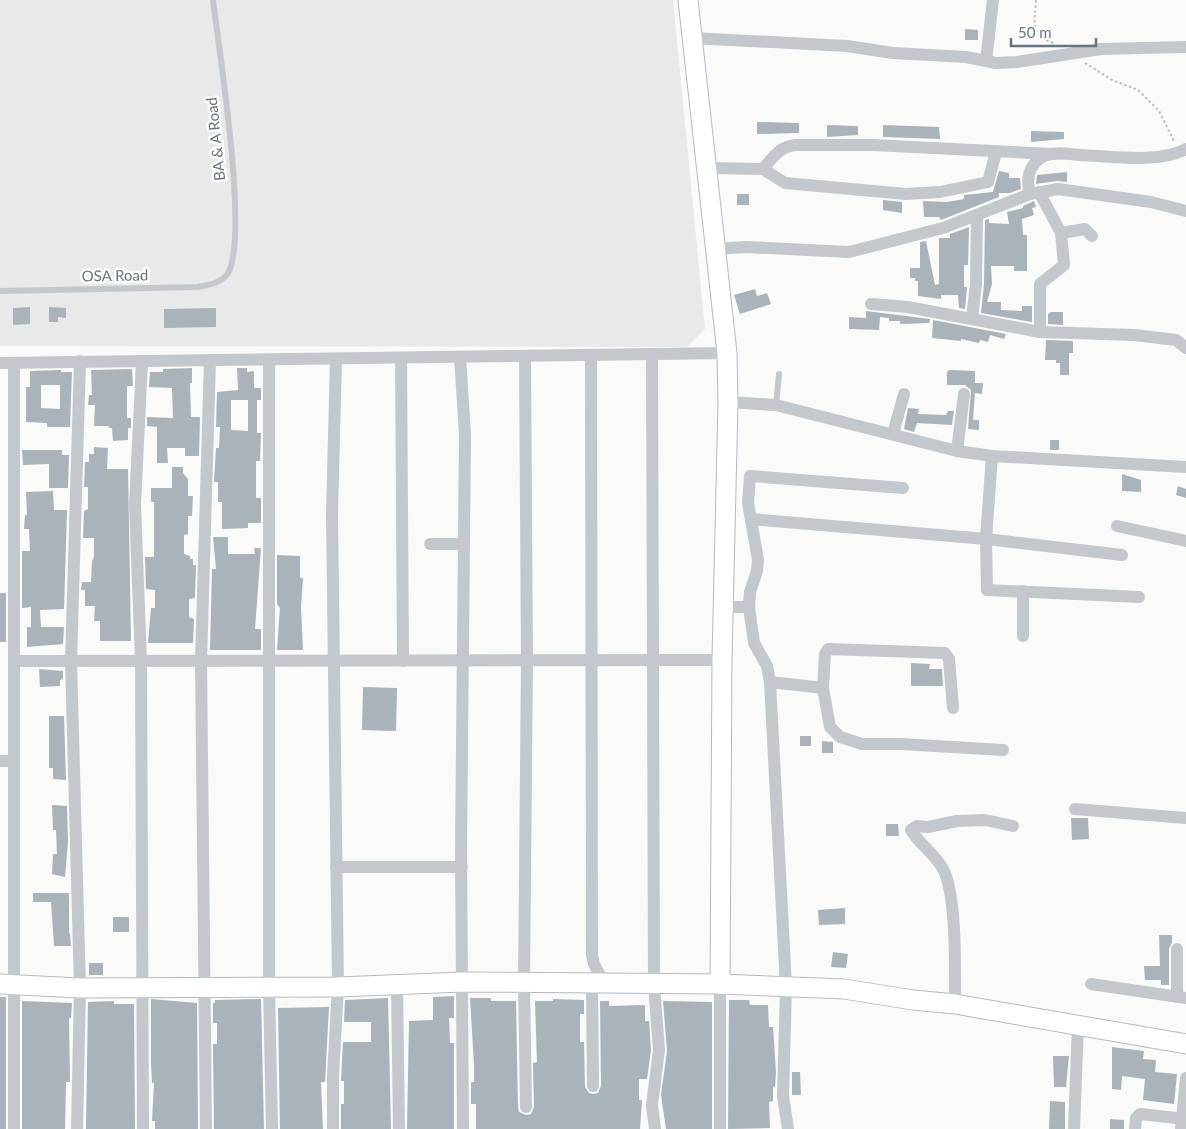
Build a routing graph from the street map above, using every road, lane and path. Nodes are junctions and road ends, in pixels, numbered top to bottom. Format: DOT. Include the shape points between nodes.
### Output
graph roads {
  1 [pos="213,0"];
  2 [pos="688,0"];
  3 [pos="993,0"];
  4 [pos="1036,0"];
  5 [pos="692,38"];
  6 [pos="1186,47"];
  7 [pos="1073,52"];
  8 [pos="986,60"];
  9 [pos="1182,151"];
  10 [pos="996,152"];
  11 [pos="1053,154"];
  12 [pos="706,168"];
  13 [pos="763,169"];
  14 [pos="1034,193"];
  15 [pos="1186,211"];
  16 [pos="977,216"];
  17 [pos="1061,233"];
  18 [pos="1092,236"];
  19 [pos="715,249"];
  20 [pos="227,275"];
  21 [pos="0,291"];
  22 [pos="871,304"];
  23 [pos="972,318"];
  24 [pos="1040,332"];
  25 [pos="1186,348"];
  26 [pos="727,353"];
  27 [pos="652,354"];
  28 [pos="591,355"];
  29 [pos="525,356"];
  30 [pos="460,357"];
  31 [pos="401,358"];
  32 [pos="336,359"];
  33 [pos="210,360"];
  34 [pos="269,360"];
  35 [pos="80,361"];
  36 [pos="142,361"];
  37 [pos="0,363"];
  38 [pos="14,363"];
  39 [pos="779,374"];
  40 [pos="904,394"];
  41 [pos="964,394"];
  42 [pos="728,402"];
  43 [pos="776,406"];
  44 [pos="894,434"];
  45 [pos="957,451"];
  46 [pos="992,456"];
  47 [pos="1186,467"];
  48 [pos="903,488"];
  49 [pos="726,498"];
  50 [pos="748,503"];
  51 [pos="751,519"];
  52 [pos="1117,526"];
  53 [pos="986,539"];
  54 [pos="1186,541"];
  55 [pos="430,544"];
  56 [pos="463,544"];
  57 [pos="0,554"];
  58 [pos="14,554"];
  59 [pos="1122,555"];
  60 [pos="1023,591"];
  61 [pos="1139,597"];
  62 [pos="723,607"];
  63 [pos="749,607"];
  64 [pos="1023,636"];
  65 [pos="722,660"];
  66 [pos="16,661"];
  67 [pos="72,661"];
  68 [pos="141,661"];
  69 [pos="201,661"];
  70 [pos="270,661"];
  71 [pos="334,661"];
  72 [pos="403,661"];
  73 [pos="465,661"];
  74 [pos="527,661"];
  75 [pos="593,661"];
  76 [pos="655,661"];
  77 [pos="770,682"];
  78 [pos="823,688"];
  79 [pos="953,708"];
  80 [pos="1003,750"];
  81 [pos="0,761"];
  82 [pos="14,761"];
  83 [pos="1074,809"];
  84 [pos="1186,818"];
  85 [pos="1012,826"];
  86 [pos="336,866"];
  87 [pos="462,868"];
  88 [pos="1177,948"];
  89 [pos="462,982"];
  90 [pos="524,983"];
  91 [pos="598,983"];
  92 [pos="7,984"];
  93 [pos="720,984"];
  94 [pos="1091,984"];
  95 [pos="397,985"];
  96 [pos="654,985"];
  97 [pos="269,986"];
  98 [pos="142,987"];
  99 [pos="206,987"];
  100 [pos="338,987"];
  101 [pos="786,987"];
  102 [pos="80,988"];
  103 [pos="1182,998"];
  104 [pos="955,1004"];
  105 [pos="1078,1025"];
  106 [pos="1186,1044"];
  107 [pos="1186,1078"];
  108 [pos="593,1086"];
  109 [pos="526,1107"];
  110 [pos="1183,1122"];
  111 [pos="14,1129"];
  112 [pos="77,1129"];
  113 [pos="143,1129"];
  114 [pos="206,1129"];
  115 [pos="272,1129"];
  116 [pos="333,1129"];
  117 [pos="399,1129"];
  118 [pos="463,1129"];
  119 [pos="654,1129"];
  120 [pos="720,1129"];
  121 [pos="788,1129"];
  122 [pos="1074,1129"];
  123 [pos="1135,1129"];
  1 -- 20 [label="lane, BA & A Road" via="234,194 234,240 232,263"];
  2 -- 5 [label="street"];
  3 -- 8 [label="street"];
  4 -- 7 [label="path" via="1036,33 1040,39"];
  5 -- 8 [label="street" via="847,46"];
  5 -- 12 [label="street"];
  6 -- 7 [label="street"];
  7 -- 8 [label="street" via="1017,62"];
  7 -- 9 [label="path" via="1097,71 1138,90 1147,98 1164,118"];
  9 -- 11 [label="street" via="1134,157"];
  10 -- 11 [label="street"];
  10 -- 13 [label="street" via="873,145 796,145 780,150"];
  10 -- 13 [label="street" via="988,182 940,192 906,194 804,186 785,183"];
  11 -- 14 [label="street" via="1042,157 1029,170 1027,183"];
  12 -- 13 [label="street"];
  12 -- 19 [label="street"];
  14 -- 15 [label="street" via="1058,189 1085,191"];
  14 -- 16 [label="street"];
  14 -- 17 [label="street"];
  16 -- 19 [label="street" via="849,252 746,247"];
  16 -- 23 [label="street"];
  17 -- 18 [label="street" via="1085,228"];
  17 -- 24 [label="street" via="1064,265 1039,288"];
  19 -- 26 [label="street"];
  20 -- 21 [label="lane, OSA Road" via="214,284 198,287"];
  22 -- 23 [label="street"];
  23 -- 24 [label="street"];
  24 -- 25 [label="street" via="1134,335 1176,340"];
  26 -- 27 [label="street"];
  26 -- 42 [label="street"];
  27 -- 28 [label="street"];
  27 -- 76 [label="street"];
  28 -- 29 [label="street"];
  28 -- 75 [label="street"];
  29 -- 30 [label="street"];
  29 -- 74 [label="street"];
  30 -- 31 [label="street"];
  30 -- 56 [label="street" via="465,434"];
  31 -- 32 [label="street"];
  31 -- 72 [label="street"];
  32 -- 34 [label="street"];
  32 -- 71 [label="street" via="332,514"];
  33 -- 34 [label="street"];
  33 -- 36 [label="street"];
  33 -- 69 [label="street"];
  34 -- 70 [label="street"];
  35 -- 36 [label="street"];
  35 -- 38 [label="street"];
  35 -- 67 [label="street"];
  36 -- 68 [label="street" via="135,505"];
  37 -- 38 [label="street"];
  38 -- 58 [label="street"];
  39 -- 43 [label="lane"];
  40 -- 44 [label="street"];
  41 -- 45 [label="street"];
  42 -- 43 [label="street"];
  42 -- 49 [label="street"];
  43 -- 44 [label="street"];
  44 -- 45 [label="street"];
  45 -- 46 [label="street"];
  46 -- 47 [label="street"];
  46 -- 53 [label="street"];
  48 -- 50 [label="street" via="750,476"];
  49 -- 50 [label="street"];
  49 -- 62 [label="street"];
  50 -- 51 [label="street"];
  51 -- 53 [label="street"];
  51 -- 63 [label="street" via="758,571 750,592"];
  52 -- 54 [label="street"];
  53 -- 59 [label="street"];
  53 -- 60 [label="street" via="986,590"];
  55 -- 56 [label="street"];
  56 -- 73 [label="street"];
  57 -- 58 [label="street"];
  58 -- 66 [label="street"];
  60 -- 61 [label="street"];
  60 -- 64 [label="street"];
  62 -- 63 [label="street"];
  62 -- 65 [label="street"];
  63 -- 77 [label="street" via="754,643 767,666"];
  65 -- 76 [label="street"];
  65 -- 93 [label="street"];
  66 -- 67 [label="street"];
  66 -- 82 [label="street"];
  67 -- 68 [label="street"];
  67 -- 102 [label="street"];
  68 -- 69 [label="street"];
  68 -- 98 [label="street"];
  69 -- 70 [label="street"];
  69 -- 99 [label="street"];
  70 -- 71 [label="street"];
  70 -- 97 [label="street"];
  71 -- 72 [label="street"];
  71 -- 86 [label="street"];
  72 -- 73 [label="street"];
  73 -- 74 [label="street"];
  73 -- 87 [label="street"];
  74 -- 75 [label="street"];
  74 -- 90 [label="street"];
  75 -- 76 [label="street"];
  75 -- 91 [label="street" via="592,955"];
  76 -- 96 [label="street"];
  77 -- 78 [label="street"];
  77 -- 101 [label="street"];
  78 -- 79 [label="street" via="828,650 945,653 949,659"];
  78 -- 80 [label="street" via="830,727 847,740 862,744"];
  81 -- 82 [label="street"];
  82 -- 92 [label="street"];
  83 -- 84 [label="street"];
  85 -- 104 [label="street" via="985,820 957,821 917,826 911,830 943,869 949,891"];
  86 -- 87 [label="street"];
  86 -- 100 [label="street"];
  87 -- 89 [label="street"];
  88 -- 103 [label="street"];
  89 -- 90 [label="street"];
  89 -- 95 [label="street"];
  89 -- 118 [label="street"];
  90 -- 91 [label="street"];
  90 -- 109 [label="street"];
  91 -- 96 [label="street"];
  91 -- 108 [label="street"];
  92 -- 102 [label="street"];
  92 -- 111 [label="street"];
  93 -- 96 [label="street"];
  93 -- 101 [label="street"];
  93 -- 120 [label="street"];
  94 -- 103 [label="street"];
  95 -- 100 [label="street"];
  95 -- 117 [label="street"];
  96 -- 119 [label="street" via="659,1050 652,1105"];
  97 -- 99 [label="street"];
  97 -- 100 [label="street"];
  97 -- 115 [label="street"];
  98 -- 99 [label="street"];
  98 -- 102 [label="street"];
  98 -- 113 [label="street"];
  99 -- 114 [label="street"];
  100 -- 116 [label="street"];
  101 -- 104 [label="street" via="844,989"];
  101 -- 121 [label="street" via="783,1096"];
  102 -- 112 [label="street"];
  104 -- 105 [label="street"];
  105 -- 106 [label="street"];
  105 -- 122 [label="street"];
  107 -- 110 [label="street"];
  110 -- 123 [label="street" via="1140,1114 1136,1118"];
}
